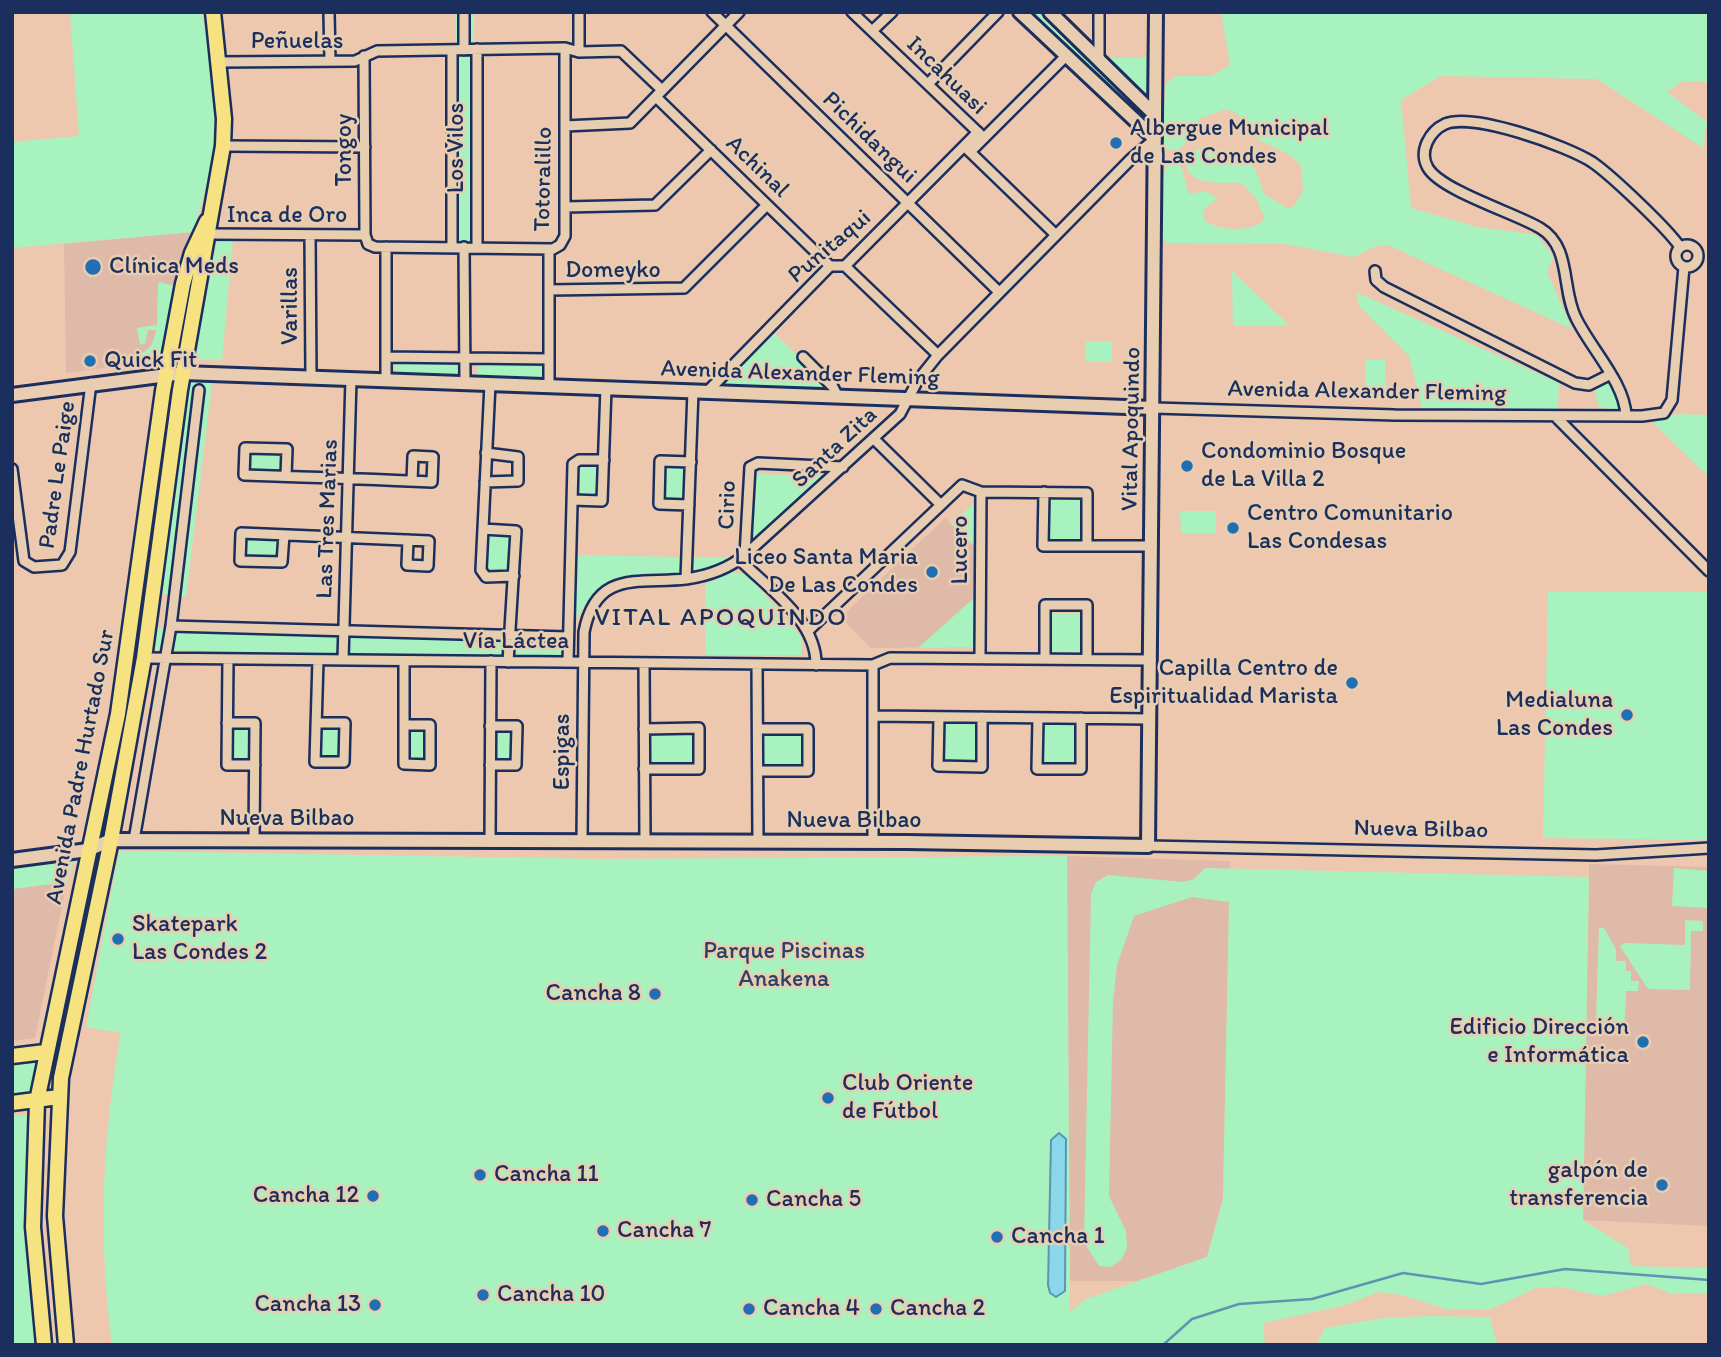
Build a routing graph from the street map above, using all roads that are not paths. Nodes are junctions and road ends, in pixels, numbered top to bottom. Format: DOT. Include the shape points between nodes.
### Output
graph roads {
  1 [pos="213,12"];
  2 [pos="329,12"];
  3 [pos="464,12"];
  4 [pos="579,12"];
  5 [pos="712,12"];
  6 [pos="739,12"];
  7 [pos="852,12"];
  8 [pos="892,12"];
  9 [pos="998,12"];
  10 [pos="1020,12"];
  11 [pos="1050,12"];
  12 [pos="1099,12"];
  13 [pos="1156,12"];
  14 [pos="726,26"];
  15 [pos="872,32"];
  16 [pos="565,48"];
  17 [pos="477,49"];
  18 [pos="452,50"];
  19 [pos="464,50"];
  20 [pos="579,52"];
  21 [pos="625,52"];
  22 [pos="364,56"];
  23 [pos="1066,56"];
  24 [pos="1099,59"];
  25 [pos="330,61"];
  26 [pos="218,62"];
  27 [pos="928,85"];
  28 [pos="659,93"];
  29 [pos="1155,115"];
  30 [pos="565,126"];
  31 [pos="981,135"];
  32 [pos="1155,139"];
  33 [pos="223,146"];
  34 [pos="365,147"];
  35 [pos="967,149"];
  36 [pos="711,150"];
  37 [pos="908,202"];
  38 [pos="213,203"];
  39 [pos="767,205"];
  40 [pos="565,207"];
  41 [pos="209,234"];
  42 [pos="310,235"];
  43 [pos="1056,235"];
  44 [pos="367,240"];
  45 [pos="386,247"];
  46 [pos="452,247"];
  47 [pos="464,247"];
  48 [pos="477,247"];
  49 [pos="1680,247"];
  50 [pos="549,249"];
  51 [pos="1709,250"];
  52 [pos="1697,251"];
  53 [pos="830,266"];
  54 [pos="845,266"];
  55 [pos="1684,267"];
  56 [pos="1375,271"];
  57 [pos="549,290"];
  58 [pos="999,292"];
  59 [pos="938,355"];
  60 [pos="386,357"];
  61 [pos="803,357"];
  62 [pos="465,358"];
  63 [pos="549,359"];
  64 [pos="166,373"];
  65 [pos="183,373"];
  66 [pos="1609,375"];
  67 [pos="311,377"];
  68 [pos="351,379"];
  69 [pos="386,380"];
  70 [pos="91,383"];
  71 [pos="465,383"];
  72 [pos="490,384"];
  73 [pos="549,386"];
  74 [pos="606,388"];
  75 [pos="199,390"];
  76 [pos="693,391"];
  77 [pos="707,392"];
  78 [pos="12,395"];
  79 [pos="838,397"];
  80 [pos="909,399"];
  81 [pos="1154,408"];
  82 [pos="1555,416"];
  83 [pos="1626,416"];
  84 [pos="874,439"];
  85 [pos="486,453"];
  86 [pos="604,460"];
  87 [pos="691,462"];
  88 [pos="843,467"];
  89 [pos="12,469"];
  90 [pos="286,476"];
  91 [pos="348,479"];
  92 [pos="412,481"];
  93 [pos="485,482"];
  94 [pos="981,492"];
  95 [pos="1044,492"];
  96 [pos="573,500"];
  97 [pos="689,505"];
  98 [pos="941,505"];
  99 [pos="483,529"];
  100 [pos="284,535"];
  101 [pos="346,538"];
  102 [pos="408,540"];
  103 [pos="1087,546"];
  104 [pos="1152,546"];
  105 [pos="743,558"];
  106 [pos="1709,571"];
  107 [pos="514,576"];
  108 [pos="686,579"];
  109 [pos="171,626"];
  110 [pos="809,630"];
  111 [pos="344,631"];
  112 [pos="510,635"];
  113 [pos="568,637"];
  114 [pos="980,657"];
  115 [pos="144,658"];
  116 [pos="166,658"];
  117 [pos="1045,658"];
  118 [pos="228,659"];
  119 [pos="1087,659"];
  120 [pos="317,660"];
  121 [pos="343,660"];
  122 [pos="1150,660"];
  123 [pos="404,661"];
  124 [pos="491,661"];
  125 [pos="509,662"];
  126 [pos="568,662"];
  127 [pos="583,662"];
  128 [pos="644,663"];
  129 [pos="757,664"];
  130 [pos="816,665"];
  131 [pos="873,665"];
  132 [pos="873,716"];
  133 [pos="939,717"];
  134 [pos="982,718"];
  135 [pos="1038,718"];
  136 [pos="1081,718"];
  137 [pos="1150,719"];
  138 [pos="227,723"];
  139 [pos="316,723"];
  140 [pos="404,725"];
  141 [pos="490,726"];
  142 [pos="644,729"];
  143 [pos="758,729"];
  144 [pos="254,765"];
  145 [pos="490,765"];
  146 [pos="645,769"];
  147 [pos="758,771"];
  148 [pos="111,840"];
  149 [pos="134,840"];
  150 [pos="254,840"];
  151 [pos="490,841"];
  152 [pos="582,841"];
  153 [pos="645,841"];
  154 [pos="758,842"];
  155 [pos="873,842"];
  156 [pos="1148,846"];
  157 [pos="1709,848"];
  158 [pos="88,850"];
  159 [pos="12,860"];
  160 [pos="45,1052"];
  161 [pos="12,1056"];
  162 [pos="61,1078"];
  163 [pos="59,1097"];
  164 [pos="37,1101"];
  165 [pos="12,1103"];
  166 [pos="44,1345"];
  167 [pos="66,1345"];
  1 -- 26 [label="main road, Avenida Padre Hurtado Sur"];
  2 -- 25 [label="street"];
  3 -- 19 [label="street"];
  4 -- 20 [label="street"];
  5 -- 14 [label="street, Pichidangui"];
  6 -- 14 [label="street"];
  7 -- 15 [label="street, Incahuasi"];
  8 -- 15 [label="street"];
  9 -- 27 [label="street"];
  10 -- 23 [label="street"];
  11 -- 24 [label="street"];
  12 -- 24 [label="street"];
  13 -- 29 [label="street, Vital Apoquindo"];
  14 -- 28 [label="street"];
  14 -- 37 [label="street, Pichidangui"];
  15 -- 27 [label="street, Incahuasi"];
  16 -- 17 [label="street, Peñuelas"];
  16 -- 20 [label="street, Peñuelas"];
  16 -- 30 [label="street, Totoralillo"];
  17 -- 19 [label="street, Peñuelas"];
  17 -- 48 [label="street, Los Vilos"];
  18 -- 19 [label="street, Peñuelas"];
  18 -- 22 [label="street, Peñuelas" via="377,51"];
  18 -- 46 [label="street, Los Vilos"];
  20 -- 21 [label="street, Peñuelas"];
  21 -- 28 [label="street, Achinal"];
  22 -- 25 [label="street, Peñuelas" via="355,61"];
  22 -- 34 [label="street, Tongoy"];
  23 -- 31 [label="street, Punitaqui"];
  23 -- 32 [label="street"];
  24 -- 29 [label="street"];
  25 -- 26 [label="street, Peñuelas"];
  26 -- 33 [label="main road, Avenida Padre Hurtado Sur"];
  27 -- 31 [label="street, Incahuasi"];
  28 -- 30 [label="street" via="626,125"];
  28 -- 36 [label="street, Achinal"];
  29 -- 32 [label="street, Vital Apoquindo"];
  30 -- 40 [label="street, Totoralillo"];
  31 -- 35 [label="street, Punitaqui"];
  32 -- 43 [label="street, Santa Zita"];
  32 -- 81 [label="street, Vital Apoquindo"];
  33 -- 34 [label="street"];
  33 -- 38 [label="main road, Avenida Padre Hurtado Sur"];
  34 -- 44 [label="street, Tongoy"];
  35 -- 37 [label="street, Punitaqui"];
  35 -- 43 [label="street, Incahuasi"];
  36 -- 39 [label="street, Achinal"];
  36 -- 40 [label="street" via="655,205"];
  37 -- 54 [label="street, Punitaqui"];
  37 -- 58 [label="street, Pichidangui"];
  38 -- 41 [label="main road, Avenida Padre Hurtado Sur"];
  38 -- 64 [label="main road, Avenida Padre Hurtado Sur" via="188,265"];
  39 -- 53 [label="street, Achinal"];
  39 -- 57 [label="street, Domeyko" via="684,288"];
  40 -- 50 [label="street, Totoralillo" via="564,239"];
  41 -- 42 [label="street, Inca de Oro"];
  41 -- 65 [label="main road, Avenida Padre Hurtado Sur"];
  42 -- 44 [label="street, Inca de Oro"];
  42 -- 67 [label="street, Varillas"];
  43 -- 58 [label="street, Santa Zita"];
  44 -- 45 [label="street, Inca de Oro"];
  45 -- 46 [label="street, Inca de Oro"];
  45 -- 60 [label="street"];
  46 -- 47 [label="street, Inca de Oro"];
  47 -- 48 [label="street, Inca de Oro"];
  47 -- 62 [label="street"];
  48 -- 50 [label="street, Inca de Oro"];
  49 -- 52 [label="street" via="1688,245"];
  49 -- 55 [label="street" via="1676,259"];
  49 -- 66 [label="street" via="1606,174 1580,156 1480,121 1456,121 1431,132 1426,162 1435,174 1541,228 1563,254 1576,319"];
  50 -- 57 [label="street, Totoralillo"];
  51 -- 52 [label="street"];
  52 -- 55 [label="street" via="1696,262"];
  53 -- 54 [label="street, Punitaqui"];
  53 -- 77 [label="street, Punitaqui"];
  54 -- 59 [label="street"];
  55 -- 83 [label="street, Avenida Alexander Fleming" via="1671,405 1664,414"];
  56 -- 66 [label="street" via="1376,280 1384,287 1575,383 1589,385"];
  57 -- 63 [label="street, Totoralillo"];
  58 -- 59 [label="street, Santa Zita"];
  59 -- 80 [label="street, Santa Zita"];
  60 -- 62 [label="street"];
  60 -- 69 [label="street"];
  61 -- 79 [label="street"];
  62 -- 63 [label="street"];
  62 -- 71 [label="street"];
  63 -- 73 [label="street, Totoralillo"];
  64 -- 65 [label="street, Avenida Alexander Fleming"];
  64 -- 70 [label="street, Avenida Alexander Fleming"];
  64 -- 158 [label="main road, Avenida Padre Hurtado Sur" via="125,671"];
  65 -- 67 [label="street, Avenida Alexander Fleming"];
  65 -- 115 [label="main road, Avenida Padre Hurtado Sur"];
  66 -- 83 [label="street" via="1622,394"];
  67 -- 68 [label="street, Avenida Alexander Fleming"];
  68 -- 69 [label="street, Avenida Alexander Fleming"];
  68 -- 91 [label="street, Las Tres Marias"];
  69 -- 71 [label="street, Avenida Alexander Fleming"];
  70 -- 78 [label="street, Avenida Alexander Fleming"];
  70 -- 89 [label="street, Padre Le Paige" via="69,556 62,565 34,567 24,561"];
  71 -- 72 [label="street, Avenida Alexander Fleming"];
  72 -- 73 [label="street, Avenida Alexander Fleming"];
  72 -- 85 [label="street"];
  73 -- 74 [label="street, Avenida Alexander Fleming"];
  74 -- 76 [label="street, Avenida Alexander Fleming"];
  74 -- 86 [label="street"];
  75 -- 109 [label="street"];
  76 -- 77 [label="street, Avenida Alexander Fleming"];
  76 -- 87 [label="street"];
  77 -- 79 [label="street, Avenida Alexander Fleming"];
  79 -- 80 [label="street, Avenida Alexander Fleming"];
  80 -- 81 [label="street, Avenida Alexander Fleming"];
  80 -- 84 [label="street, Santa Zita"];
  81 -- 82 [label="street, Avenida Alexander Fleming"];
  81 -- 104 [label="street, Vital Apoquindo"];
  82 -- 83 [label="street, Avenida Alexander Fleming"];
  82 -- 106 [label="street"];
  84 -- 88 [label="street, Santa Zita"];
  84 -- 98 [label="street, Lucero"];
  85 -- 93 [label="street"];
  85 -- 93 [label="street" via="518,457 518,481"];
  86 -- 96 [label="street" via="573,464"];
  86 -- 96 [label="street" via="602,501"];
  87 -- 97 [label="street"];
  87 -- 97 [label="street" via="660,461 659,504"];
  88 -- 105 [label="street, Santa Zita"];
  88 -- 105 [label="street, Cirio" via="752,465"];
  90 -- 90 [label="street" via="287,449 245,448 244,475"];
  90 -- 91 [label="street"];
  91 -- 92 [label="street"];
  91 -- 101 [label="street, Las Tres Marias"];
  93 -- 99 [label="street"];
  94 -- 95 [label="street"];
  94 -- 98 [label="street, Lucero" via="962,485"];
  94 -- 114 [label="street, Lucero"];
  95 -- 103 [label="street" via="1087,493"];
  95 -- 103 [label="street" via="1043,546"];
  96 -- 113 [label="street"];
  97 -- 108 [label="street"];
  98 -- 110 [label="street, Lucero"];
  99 -- 107 [label="street" via="516,531"];
  99 -- 107 [label="street" via="481,570 485,577"];
  100 -- 100 [label="street" via="282,562 240,561 241,533"];
  100 -- 101 [label="street"];
  101 -- 102 [label="street"];
  101 -- 111 [label="street, Las Tres Marias"];
  103 -- 104 [label="street"];
  104 -- 122 [label="street, Vital Apoquindo"];
  105 -- 108 [label="street, Santa Zita" via="711,574"];
  105 -- 110 [label="street, Cirio"];
  107 -- 112 [label="street"];
  108 -- 127 [label="street, Santa Zita" via="636,579 607,592 588,618"];
  109 -- 111 [label="street, Vía Láctea"];
  109 -- 116 [label="street"];
  110 -- 130 [label="street"];
  111 -- 112 [label="street, Vía Láctea"];
  111 -- 121 [label="street, Las Tres Marias"];
  112 -- 113 [label="street, Vía Láctea"];
  112 -- 125 [label="street"];
  113 -- 126 [label="street"];
  114 -- 117 [label="street, Vía Láctea"];
  114 -- 131 [label="street, Vía Láctea" via="890,658"];
  115 -- 116 [label="street, Vía Láctea"];
  115 -- 148 [label="main road, Avenida Padre Hurtado Sur"];
  116 -- 118 [label="street, Vía Láctea"];
  116 -- 149 [label="street"];
  117 -- 119 [label="street, Vía Láctea"];
  117 -- 119 [label="street" via="1045,605 1087,605"];
  118 -- 120 [label="street, Vía Láctea"];
  118 -- 138 [label="street"];
  119 -- 122 [label="street, Vía Láctea"];
  120 -- 121 [label="street, Vía Láctea"];
  120 -- 139 [label="street"];
  121 -- 123 [label="street, Vía Láctea"];
  122 -- 137 [label="street, Vital Apoquindo"];
  123 -- 124 [label="street, Vía Láctea"];
  123 -- 140 [label="street"];
  124 -- 125 [label="street, Vía Láctea"];
  124 -- 141 [label="street"];
  125 -- 126 [label="street, Vía Láctea"];
  126 -- 127 [label="street, Vía Láctea"];
  127 -- 128 [label="street, Vía Láctea"];
  127 -- 152 [label="street, Espigas"];
  128 -- 129 [label="street, Vía Láctea"];
  128 -- 142 [label="street"];
  129 -- 130 [label="street, Vía Láctea"];
  129 -- 143 [label="street"];
  130 -- 131 [label="street, Vía Láctea"];
  131 -- 132 [label="street"];
  132 -- 133 [label="street"];
  132 -- 155 [label="street"];
  133 -- 134 [label="street"];
  133 -- 134 [label="street" via="938,766 982,766"];
  134 -- 135 [label="street"];
  135 -- 136 [label="street"];
  135 -- 136 [label="street" via="1037,769 1081,769"];
  136 -- 137 [label="street"];
  137 -- 156 [label="street, Vital Apoquindo"];
  138 -- 144 [label="street" via="227,765"];
  138 -- 144 [label="street" via="255,723"];
  139 -- 139 [label="street" via="345,723 344,762 315,762"];
  140 -- 140 [label="street" via="430,725 430,765 404,764"];
  141 -- 145 [label="street"];
  141 -- 145 [label="street" via="517,726 516,765"];
  142 -- 146 [label="street"];
  142 -- 146 [label="street" via="699,728 699,769"];
  143 -- 147 [label="street"];
  143 -- 147 [label="street" via="808,729 808,771"];
  144 -- 150 [label="street"];
  145 -- 151 [label="street"];
  146 -- 153 [label="street"];
  147 -- 154 [label="street"];
  148 -- 149 [label="street, Nueva Bilbao"];
  148 -- 158 [label="street"];
  148 -- 162 [label="main road, Avenida Padre Hurtado Sur"];
  149 -- 150 [label="street, Nueva Bilbao"];
  150 -- 151 [label="street, Nueva Bilbao"];
  151 -- 152 [label="street, Nueva Bilbao"];
  152 -- 153 [label="street, Nueva Bilbao"];
  153 -- 154 [label="street, Nueva Bilbao"];
  154 -- 155 [label="street, Nueva Bilbao"];
  155 -- 156 [label="street, Nueva Bilbao"];
  156 -- 157 [label="street, Nueva Bilbao" via="1596,855"];
  158 -- 159 [label="street"];
  158 -- 160 [label="main road, Avenida Padre Hurtado Sur"];
  160 -- 161 [label="main road"];
  160 -- 162 [label="main road"];
  160 -- 164 [label="main road, Avenida Padre Hurtado Sur"];
  162 -- 163 [label="main road, Avenida Padre Hurtado Sur"];
  163 -- 164 [label="main road"];
  163 -- 167 [label="main road, Avenida Padre Hurtado Sur" via="55,1216"];
  164 -- 165 [label="main road"];
  164 -- 166 [label="main road, Avenida Padre Hurtado Sur" via="33,1227"];
}
